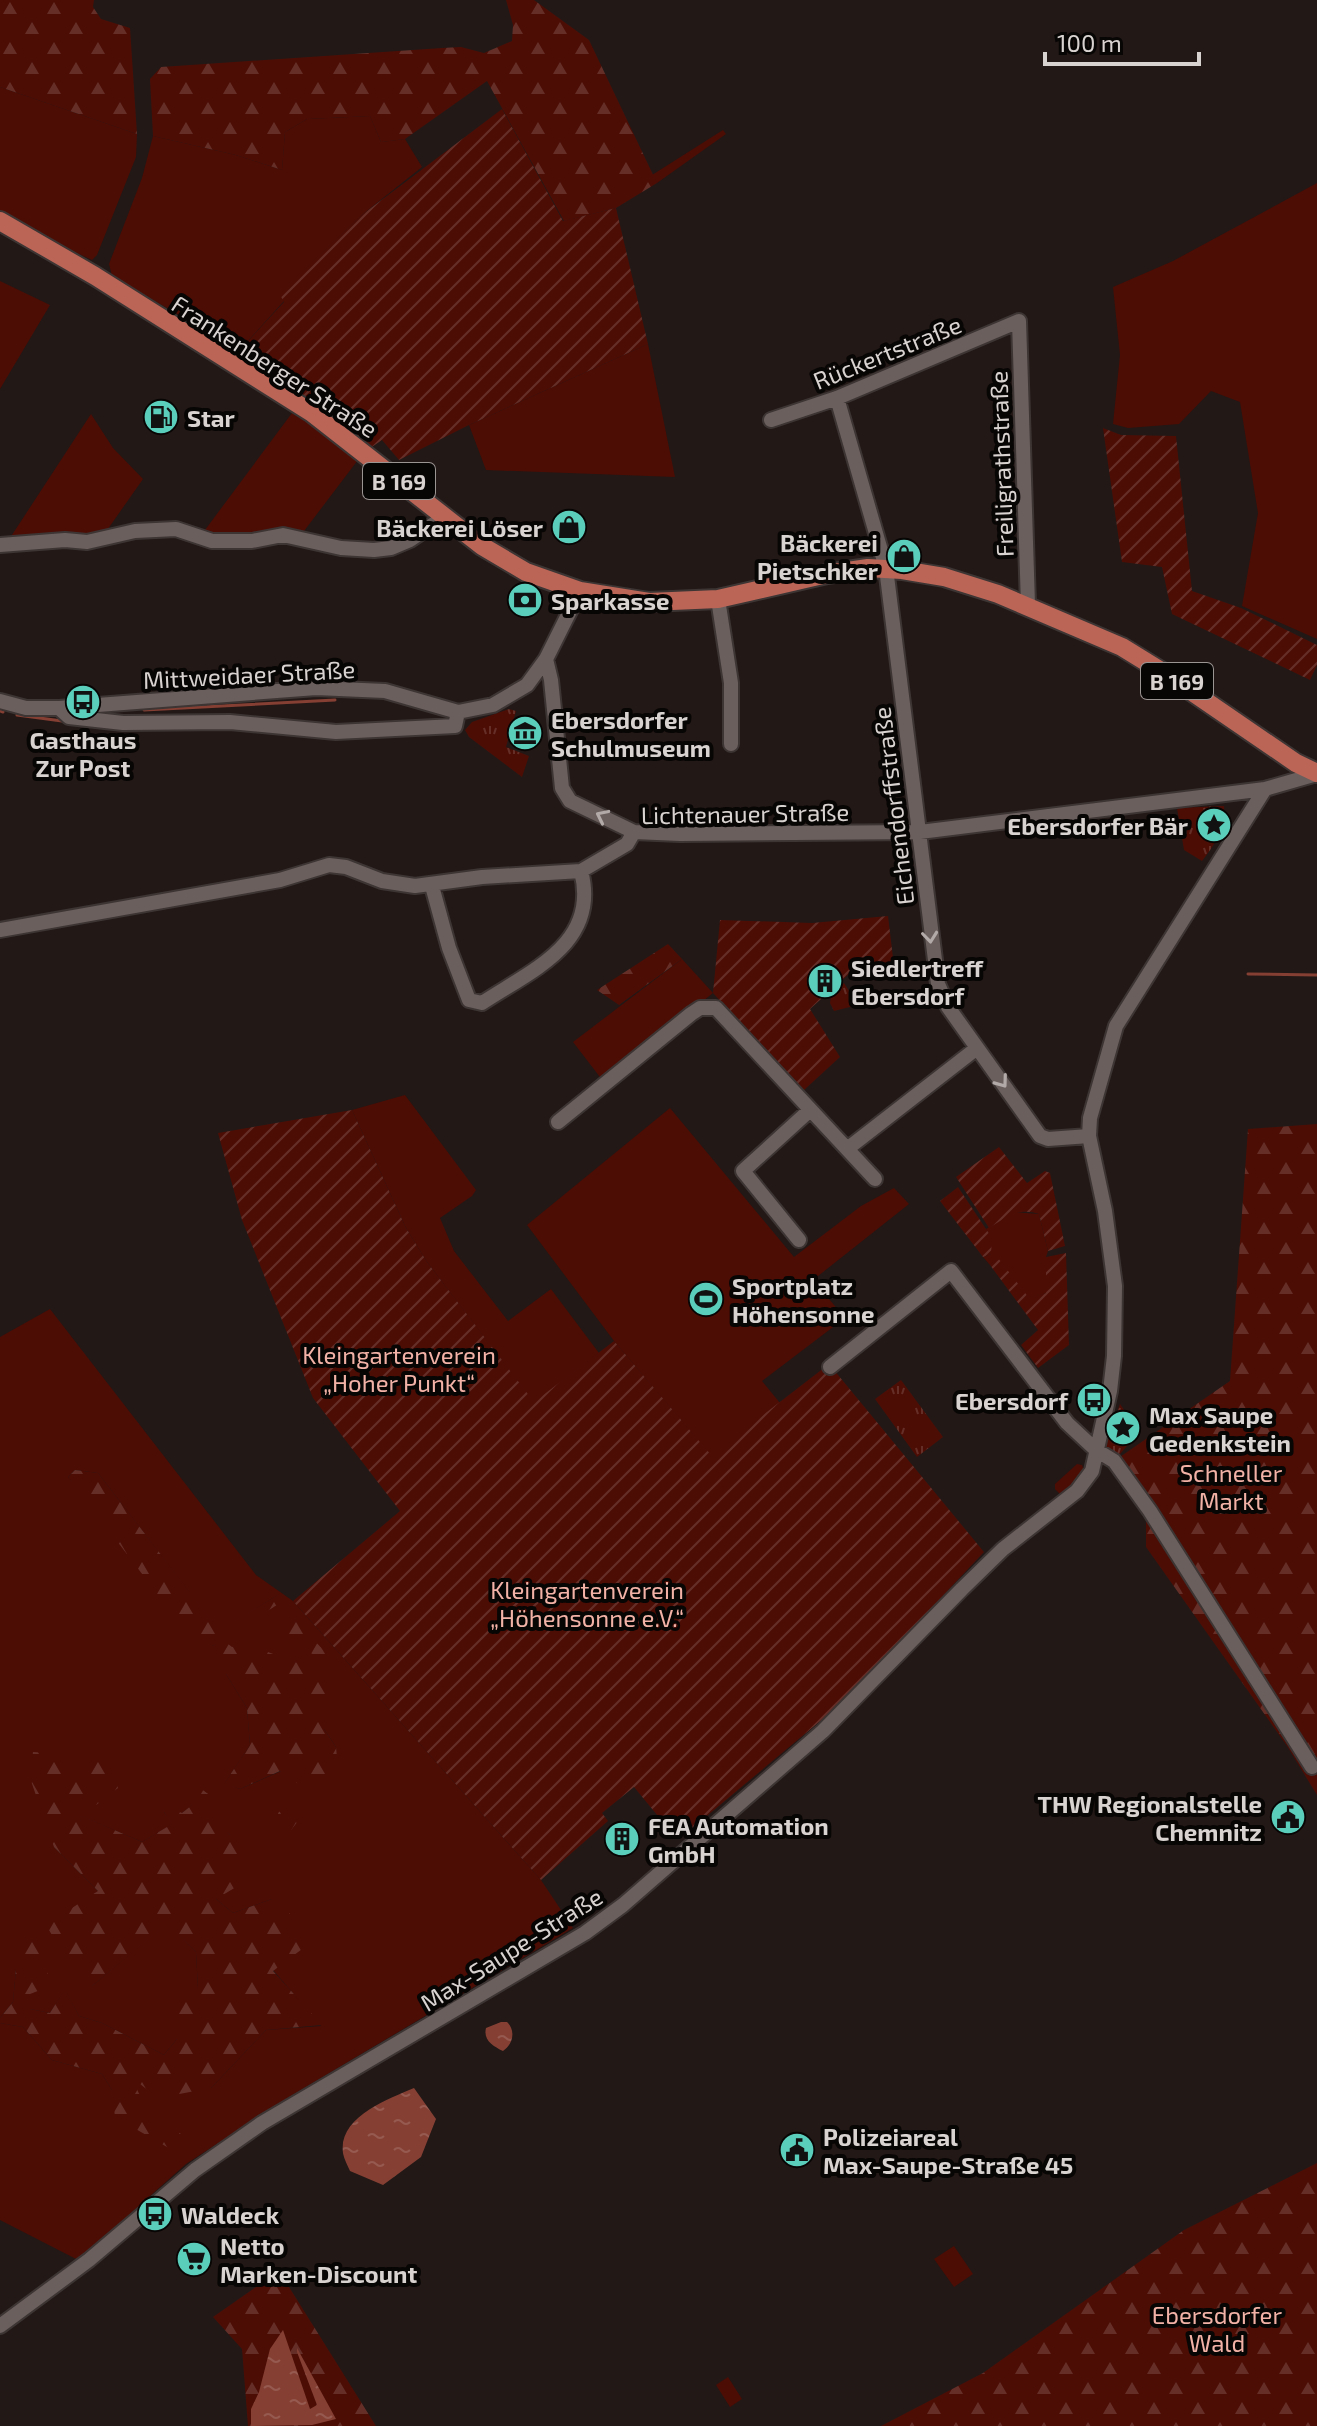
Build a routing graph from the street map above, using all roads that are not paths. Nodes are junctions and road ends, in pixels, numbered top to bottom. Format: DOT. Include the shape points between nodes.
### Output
graph roads {
  1 [pos="0,221"];
  2 [pos="1019,321"];
  3 [pos="837,398"];
  4 [pos="771,420"];
  5 [pos="444,517"];
  6 [pos="0,545"];
  7 [pos="886,568"];
  8 [pos="580,591"];
  9 [pos="718,599"];
  10 [pos="1028,605"];
  11 [pos="546,659"];
  12 [pos="0,701"];
  13 [pos="59,708"];
  14 [pos="458,712"];
  15 [pos="731,744"];
  16 [pos="1317,773"];
  17 [pos="1265,789"];
  18 [pos="634,832"];
  19 [pos="920,832"];
  20 [pos="581,871"];
  21 [pos="432,886"];
  22 [pos="0,930"];
  23 [pos="977,1048"];
  24 [pos="810,1110"];
  25 [pos="558,1122"];
  26 [pos="1089,1136"];
  27 [pos="847,1149"];
  28 [pos="875,1179"];
  29 [pos="799,1240"];
  30 [pos="830,1367"];
  31 [pos="1096,1450"];
  32 [pos="1312,1767"];
  33 [pos="0,2326"];
  1 -- 5 [label="main road, Frankenberger Straße / B 169" via="312,413"];
  2 -- 3 [label="street, Rückertstraße"];
  2 -- 10 [label="street, Freiligrathstraße"];
  3 -- 4 [label="street, Rückertstraße"];
  3 -- 7 [label="street, Eichendorffstraße"];
  5 -- 6 [label="street" via="410,540 374,550 283,535 212,541 176,529 87,542"];
  5 -- 8 [label="main road, Frankenberger Straße / B 169" via="526,572"];
  7 -- 9 [label="main road, Frankenberger Straße / B 169" via="843,571"];
  7 -- 10 [label="main road, Frankenberger Straße / B 169" via="944,577"];
  7 -- 19 [label="street, Eichendorffstraße"];
  8 -- 9 [label="main road, Frankenberger Straße / B 169" via="649,602"];
  8 -- 11 [label="street, Mittweidaer Straße"];
  9 -- 15 [label="street" via="731,683"];
  10 -- 16 [label="main road, Frankenberger Straße / B 169" via="1139,656"];
  11 -- 14 [label="street, Mittweidaer Straße" via="527,685 503,701"];
  18 -- 11 [label="street, one-way" via="570,801 562,788"];
  12 -- 13 [label="street, Mittweidaer Straße"];
  13 -- 14 [label="street, Mittweidaer Straße" via="316,688 385,691"];
  13 -- 14 [label="street" via="69,717 123,723 230,722 336,732 455,726"];
  16 -- 17 [label="street, Lichtenauer Straße"];
  17 -- 19 [label="street, Lichtenauer Straße"];
  17 -- 26 [label="street, Max-Saupe-Straße" via="1116,1026"];
  18 -- 19 [label="street, Lichtenauer Straße"];
  18 -- 20 [label="street, Lichtenauer Straße" via="627,844"];
  19 -- 23 [label="street, Eichendorffstraße, one-way" via="938,984"];
  20 -- 21 [label="street, Lichtenauer Straße"];
  20 -- 21 [label="street" via="586,888 582,915 566,945 482,1003 469,1000"];
  21 -- 22 [label="street, Lichtenauer Straße" via="382,881 329,865 280,880"];
  23 -- 26 [label="street, Eichendorffstraße, one-way" via="1040,1136"];
  23 -- 27 [label="street"];
  24 -- 25 [label="street" via="716,1008 700,1008"];
  24 -- 27 [label="street"];
  24 -- 29 [label="street" via="743,1171"];
  26 -- 31 [label="street, Max-Saupe-Straße" via="1115,1286 1110,1391"];
  27 -- 28 [label="street"];
  30 -- 31 [label="street" via="951,1271 1067,1423"];
  31 -- 32 [label="street" via="1114,1461 1150,1511"];
  31 -- 33 [label="street, Max-Saupe-Straße" via="1092,1471 1077,1491 1003,1549 823,1731 623,1905 251,2130"];
}
